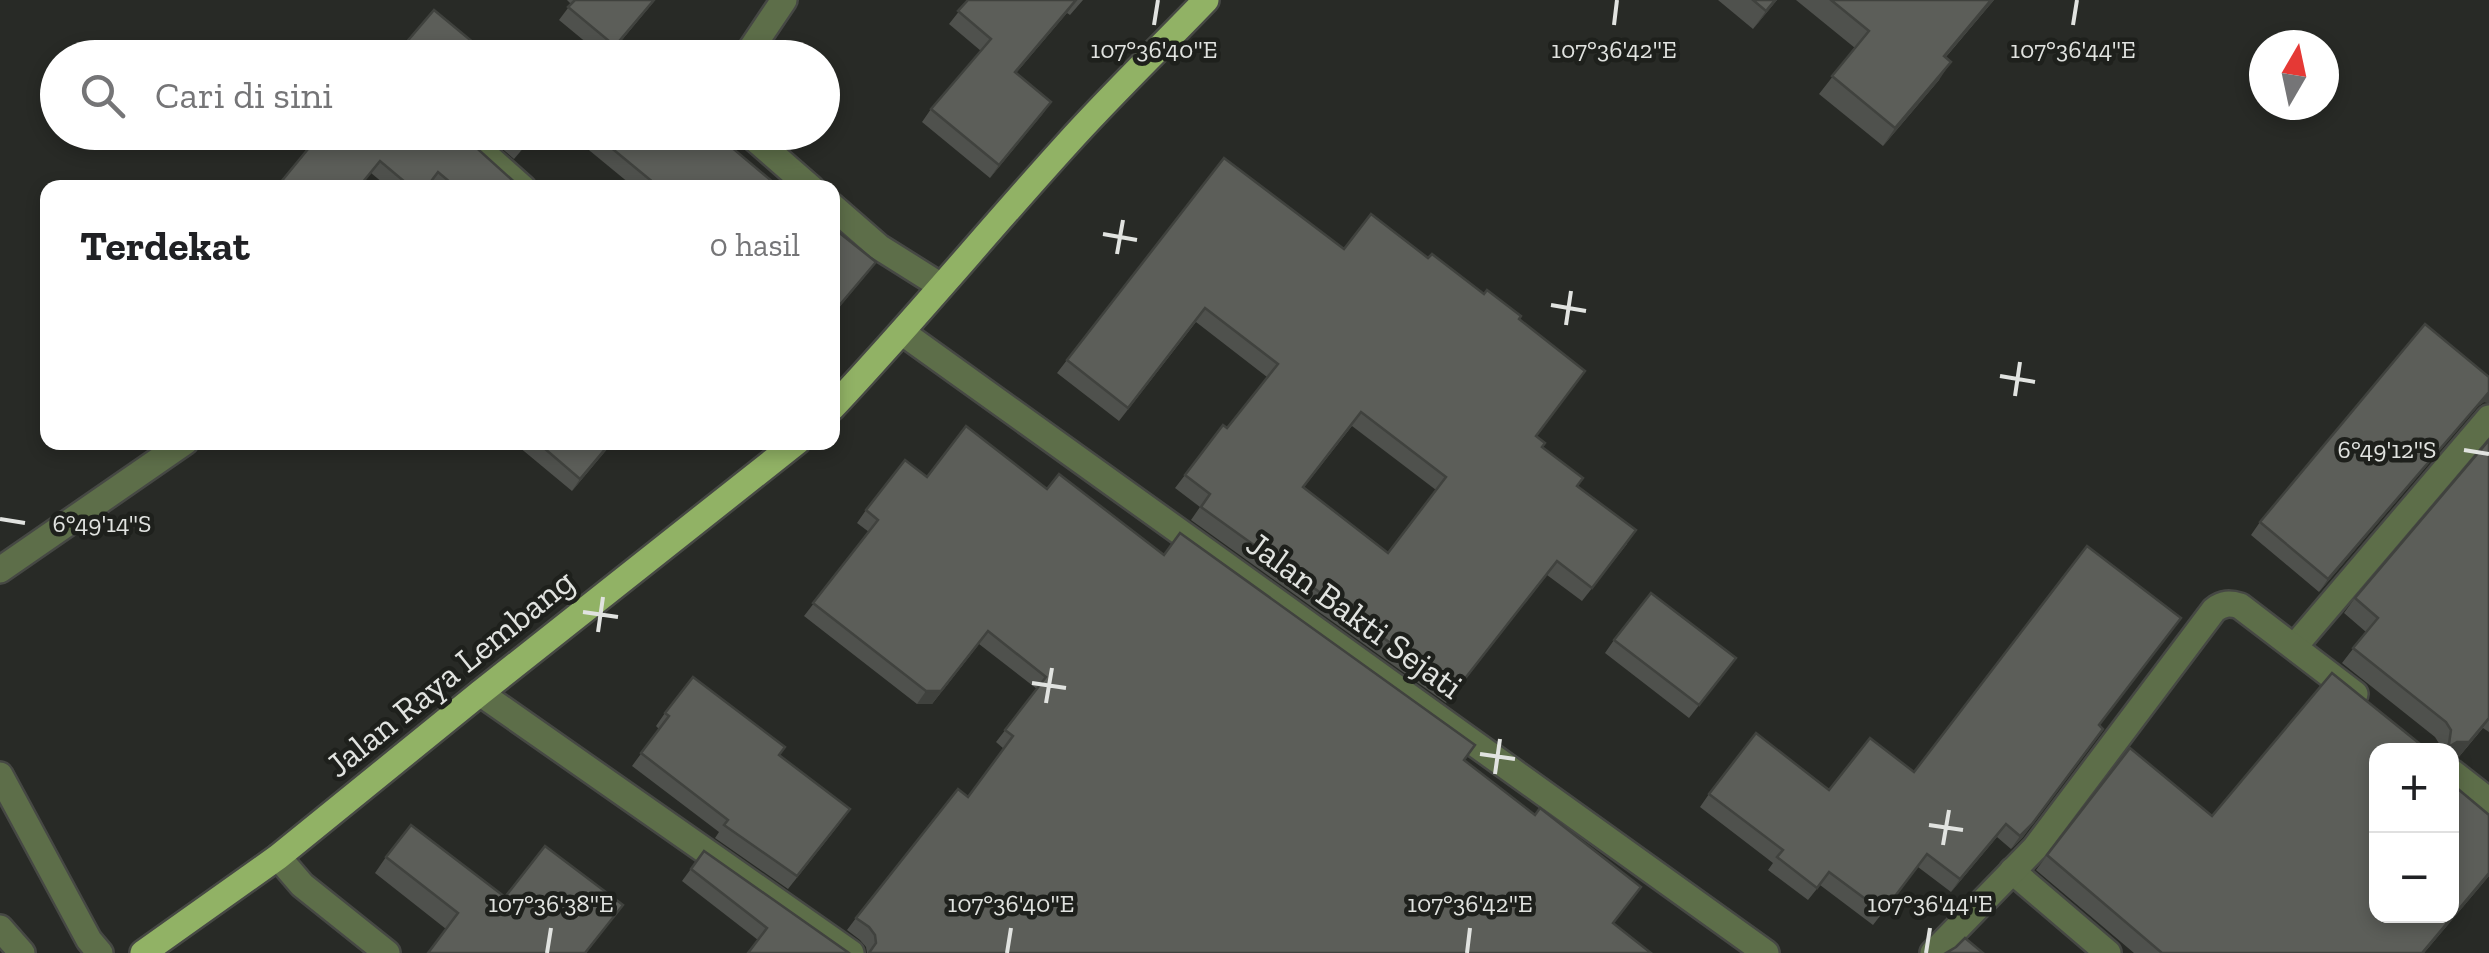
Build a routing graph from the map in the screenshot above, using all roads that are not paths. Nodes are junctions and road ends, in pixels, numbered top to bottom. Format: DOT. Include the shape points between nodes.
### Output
graph roads {
  1 [pos="784,0"];
  2 [pos="1206,0"];
  3 [pos="757,40"];
  4 [pos="480,150"];
  5 [pos="768,150"];
  6 [pos="514,180"];
  7 [pos="802,180"];
  8 [pos="840,213"];
  9 [pos="941,286"];
  10 [pos="903,333"];
  11 [pos="840,400"];
  12 [pos="2489,418"];
  13 [pos="173,450"];
  14 [pos="788,450"];
  15 [pos="0,570"];
  16 [pos="2295,646"];
  17 [pos="480,693"];
  18 [pos="2367,704"];
  19 [pos="0,775"];
  20 [pos="2459,778"];
  21 [pos="2489,802"];
  22 [pos="278,857"];
  23 [pos="2012,871"];
  24 [pos="0,928"];
  25 [pos="22,953"];
  26 [pos="100,953"];
  27 [pos="143,953"];
  28 [pos="387,953"];
  29 [pos="851,953"];
  30 [pos="1766,953"];
  31 [pos="1933,953"];
  32 [pos="2108,953"];
  1 -- 3 [label="street"];
  2 -- 9 [label="main road"];
  4 -- 6 [label="street"];
  5 -- 7 [label="street"];
  8 -- 9 [label="street"];
  9 -- 10 [label="main road"];
  10 -- 11 [label="main road"];
  10 -- 30 [label="street, Jalan Bakti Sejati"];
  12 -- 16 [label="street"];
  13 -- 15 [label="street"];
  14 -- 17 [label="main road, Jalan Raya Lembang"];
  16 -- 18 [label="street"];
  16 -- 23 [label="street" via="2234,604 2220,606"];
  17 -- 22 [label="main road, Jalan Raya Lembang"];
  17 -- 29 [label="street"];
  19 -- 26 [label="street"];
  20 -- 21 [label="street"];
  22 -- 27 [label="main road, Jalan Raya Lembang"];
  22 -- 28 [label="street" via="302,885"];
  23 -- 31 [label="street"];
  23 -- 32 [label="street"];
  24 -- 25 [label="street"];
}
